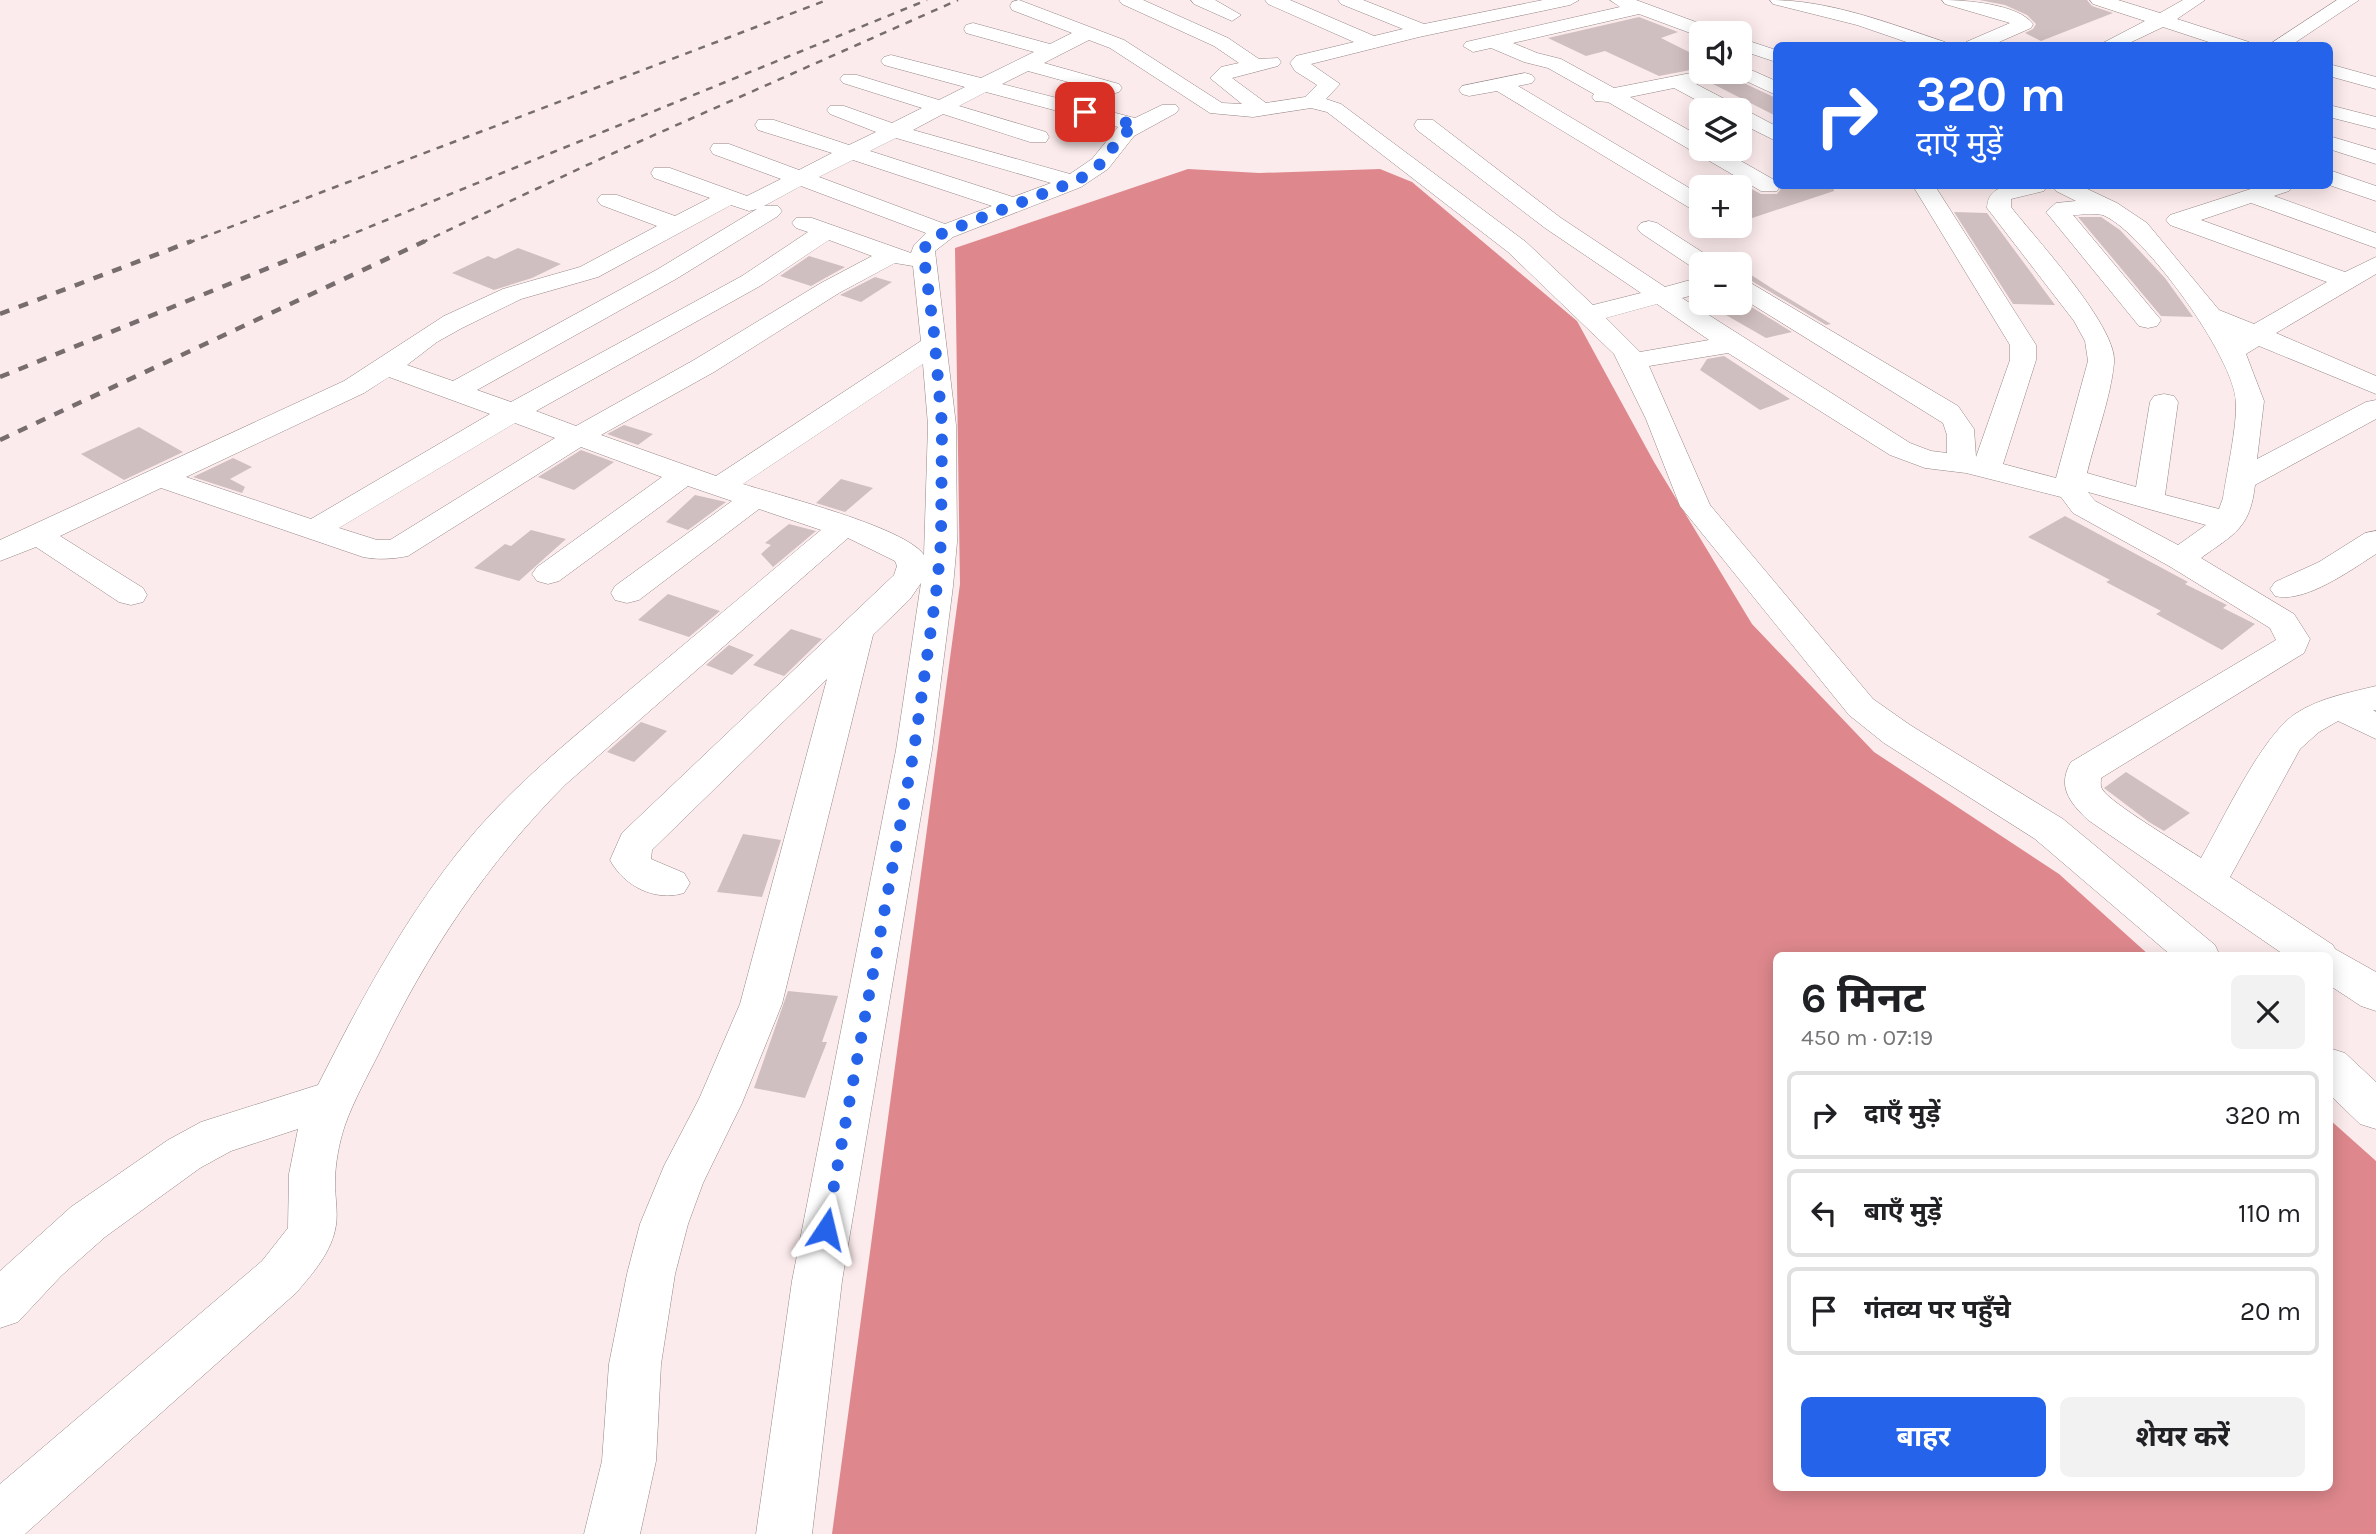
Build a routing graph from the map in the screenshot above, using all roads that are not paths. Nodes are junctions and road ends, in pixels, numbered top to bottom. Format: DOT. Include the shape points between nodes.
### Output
graph roads {
  1 [pos="1128,0"];
  2 [pos="1199,0"];
  3 [pos="1274,0"];
  4 [pos="1347,0"];
  5 [pos="1570,0"];
  6 [pos="1618,0"];
  7 [pos="1779,0"];
  8 [pos="1833,0"];
  9 [pos="1951,0"];
  10 [pos="2099,0"];
  11 [pos="2196,0"];
  12 [pos="2350,0"];
  13 [pos="1026,3"];
  14 [pos="1857,7"];
  15 [pos="1640,8"];
  16 [pos="1762,12"];
  17 [pos="1232,15"];
  18 [pos="2162,20"];
  19 [pos="1689,26"];
  20 [pos="1422,30"];
  21 [pos="1089,32"];
  22 [pos="1371,42"];
  23 [pos="1494,42"];
  24 [pos="1866,42"];
  25 [pos="1926,42"];
  26 [pos="1982,42"];
  27 [pos="2115,42"];
  28 [pos="2230,42"];
  29 [pos="2282,42"];
  30 [pos="1455,49"];
  31 [pos="1752,49"];
  32 [pos="1053,51"];
  33 [pos="1773,58"];
  34 [pos="1773,60"];
  35 [pos="891,61"];
  36 [pos="1300,62"];
  37 [pos="990,63"];
  38 [pos="1255,65"];
  39 [pos="1752,66"];
  40 [pos="1021,67"];
  41 [pos="1567,70"];
  42 [pos="2333,72"];
  43 [pos="1752,76"];
  44 [pos="850,79"];
  45 [pos="1689,80"];
  46 [pos="1677,82"];
  47 [pos="2376,83"];
  48 [pos="1500,84"];
  49 [pos="983,86"];
  50 [pos="1773,87"];
  51 [pos="1112,88"];
  52 [pos="1469,90"];
  53 [pos="1611,95"];
  54 [pos="1707,98"];
  55 [pos="1311,102"];
  56 [pos="940,108"];
  57 [pos="1541,108"];
  58 [pos="1169,109"];
  59 [pos="837,110"];
  60 [pos="1263,110"];
  61 [pos="2333,112"];
  62 [pos="1508,115"];
  63 [pos="1752,122"];
  64 [pos="2376,123"];
  65 [pos="766,125"];
  66 [pos="1136,125"];
  67 [pos="1425,125"];
  68 [pos="894,131"];
  69 [pos="1773,133"];
  70 [pos="1038,137"];
  71 [pos="1689,139"];
  72 [pos="2333,143"];
  73 [pos="1689,146"];
  74 [pos="721,149"];
  75 [pos="849,154"];
  76 [pos="1619,155"];
  77 [pos="2376,157"];
  78 [pos="1729,161"];
  79 [pos="662,173"];
  80 [pos="803,178"];
  81 [pos="2333,178"];
  82 [pos="1073,182"];
  83 [pos="1773,185"];
  84 [pos="2024,189"];
  85 [pos="2070,189"];
  86 [pos="2273,189"];
  87 [pos="1752,190"];
  88 [pos="2376,194"];
  89 [pos="1689,196"];
  90 [pos="2253,196"];
  91 [pos="610,201"];
  92 [pos="1959,201"];
  93 [pos="749,204"];
  94 [pos="1013,205"];
  95 [pos="1689,206"];
  96 [pos="2108,207"];
  97 [pos="677,225"];
  98 [pos="826,231"];
  99 [pos="945,232"];
  100 [pos="2376,241"];
  101 [pos="1691,252"];
  102 [pos="908,261"];
  103 [pos="2376,264"];
  104 [pos="2347,281"];
  105 [pos="1689,288"];
  106 [pos="1752,294"];
  107 [pos="1661,296"];
  108 [pos="1587,315"];
  109 [pos="2086,319"];
  110 [pos="2197,319"];
  111 [pos="2148,320"];
  112 [pos="2256,334"];
  113 [pos="935,344"];
  114 [pos="1733,344"];
  115 [pos="2234,356"];
  116 [pos="1633,361"];
  117 [pos="387,367"];
  118 [pos="2376,386"];
  119 [pos="454,392"];
  120 [pos="2164,402"];
  121 [pos="2376,408"];
  122 [pos="512,413"];
  123 [pos="577,437"];
  124 [pos="1961,463"];
  125 [pos="1987,469"];
  126 [pos="684,475"];
  127 [pos="161,478"];
  128 [pos="2241,480"];
  129 [pos="2071,484"];
  130 [pos="719,486"];
  131 [pos="754,499"];
  132 [pos="2149,500"];
  133 [pos="2230,522"];
  134 [pos="843,527"];
  135 [pos="314,530"];
  136 [pos="38,535"];
  137 [pos="2376,540"];
  138 [pos="0,552"];
  139 [pos="2180,559"];
  140 [pos="548,574"];
  141 [pos="2286,589"];
  142 [pos="626,593"];
  143 [pos="131,595"];
  144 [pos="857,631"];
  145 [pos="2376,698"];
  146 [pos="2339,707"];
  147 [pos="2376,727"];
  148 [pos="2207,882"];
  149 [pos="670,883"];
  150 [pos="2195,952"];
  151 [pos="2312,952"];
  152 [pos="2333,966"];
  153 [pos="2376,994"];
  154 [pos="2333,1070"];
  155 [pos="334,1099"];
  156 [pos="2376,1110"];
  157 [pos="0,1305"];
  158 [pos="0,1520"];
  159 [pos="612,1534"];
  160 [pos="784,1534"];
  1 -- 38 [label="street" via="1221,42"];
  2 -- 17 [label="street"];
  3 -- 22 [label="street"];
  4 -- 20 [label="street"];
  5 -- 20 [label="street"];
  6 -- 15 [label="street"];
  7 -- 25 [label="street"];
  8 -- 14 [label="street"];
  9 -- 26 [label="street" via="2024,24"];
  10 -- 18 [label="street"];
  11 -- 18 [label="street"];
  12 -- 29 [label="street"];
  13 -- 21 [label="street"];
  13 -- 32 [label="street" via="973,29"];
  15 -- 19 [label="street"];
  15 -- 23 [label="street"];
  16 -- 24 [label="street"];
  18 -- 27 [label="street"];
  18 -- 28 [label="street"];
  20 -- 22 [label="street"];
  21 -- 32 [label="street"];
  21 -- 60 [label="street" via="1142,58 1211,107"];
  22 -- 36 [label="street"];
  23 -- 30 [label="street"];
  23 -- 41 [label="street"];
  31 -- 33 [label="street"];
  32 -- 40 [label="street"];
  34 -- 39 [label="street"];
  35 -- 49 [label="street"];
  36 -- 38 [label="street"];
  36 -- 55 [label="street" via="1331,84"];
  37 -- 40 [label="street"];
  38 -- 60 [label="street" via="1228,71 1220,78"];
  40 -- 49 [label="street"];
  40 -- 51 [label="street"];
  41 -- 48 [label="street"];
  41 -- 53 [label="street"];
  42 -- 47 [label="street"];
  43 -- 50 [label="street"];
  44 -- 56 [label="street"];
  45 -- 46 [label="street"];
  46 -- 53 [label="street"];
  46 -- 54 [label="street"];
  48 -- 52 [label="street"];
  48 -- 57 [label="street"];
  49 -- 56 [label="street"];
  49 -- 66 [label="street"];
  53 -- 57 [label="street"];
  53 -- 71 [label="street"];
  55 -- 60 [label="street"];
  55 -- 108 [label="street" via="1346,114 1517,247"];
  56 -- 68 [label="street"];
  56 -- 70 [label="street"];
  57 -- 62 [label="street"];
  57 -- 76 [label="street"];
  58 -- 66 [label="street"];
  59 -- 68 [label="street"];
  61 -- 64 [label="street"];
  63 -- 69 [label="street"];
  65 -- 75 [label="street"];
  66 -- 82 [label="street" via="1112,144 1100,164"];
  67 -- 107 [label="street" via="1553,223"];
  68 -- 75 [label="street"];
  68 -- 82 [label="street"];
  72 -- 77 [label="street"];
  73 -- 76 [label="street"];
  74 -- 80 [label="street"];
  75 -- 80 [label="street"];
  75 -- 94 [label="street"];
  76 -- 89 [label="street"];
  78 -- 83 [label="street"];
  79 -- 93 [label="street"];
  80 -- 93 [label="street"];
  80 -- 99 [label="street"];
  81 -- 88 [label="street"];
  82 -- 94 [label="street"];
  83 -- 87 [label="street"];
  84 -- 92 [label="street"];
  85 -- 96 [label="street"];
  86 -- 90 [label="street"];
  90 -- 100 [label="street"];
  90 -- 104 [label="street" via="2178,220"];
  91 -- 97 [label="street"];
  92 -- 109 [label="street"];
  92 -- 125 [label="street" via="2025,353"];
  93 -- 97 [label="street"];
  93 -- 98 [label="street"];
  93 -- 119 [label="street" via="667,274"];
  94 -- 99 [label="street"];
  95 -- 101 [label="street" via="1657,220"];
  96 -- 110 [label="street" via="2139,228"];
  96 -- 111 [label="street" via="2058,212"];
  97 -- 117 [label="street" via="589,272 492,302 428,336"];
  98 -- 102 [label="street"];
  98 -- 122 [label="street" via="751,281"];
  99 -- 102 [label="street"];
  102 -- 113 [label="street"];
  102 -- 123 [label="street" via="830,288"];
  103 -- 104 [label="street"];
  104 -- 112 [label="street"];
  105 -- 107 [label="street"];
  106 -- 124 [label="street" via="1948,412 1962,432"];
  107 -- 108 [label="street"];
  107 -- 114 [label="street"];
  108 -- 116 [label="street" via="1614,337"];
  109 -- 111 [label="street"];
  109 -- 129 [label="street" via="2098,341 2101,361"];
  110 -- 111 [label="street"];
  110 -- 112 [label="street"];
  110 -- 115 [label="street"];
  112 -- 115 [label="street"];
  112 -- 118 [label="street"];
  113 -- 130 [label="street"];
  113 -- 160 [label="street" via="942,425 937,586 914,750 817,1281"];
  114 -- 116 [label="street"];
  114 -- 124 [label="street" via="1899,449 1926,459"];
  115 -- 128 [label="street" via="2250,401"];
  116 -- 150 [label="street" via="1695,506 1861,707 2049,829"];
  117 -- 119 [label="street"];
  117 -- 127 [label="street"];
  119 -- 122 [label="street"];
  120 -- 132 [label="street"];
  121 -- 128 [label="street"];
  122 -- 123 [label="street"];
  122 -- 135 [label="street"];
  123 -- 126 [label="street"];
  123 -- 135 [label="street" via="397,549 374,550"];
  124 -- 125 [label="street"];
  125 -- 129 [label="street"];
  126 -- 130 [label="street"];
  126 -- 140 [label="street"];
  127 -- 135 [label="street"];
  127 -- 136 [label="street"];
  128 -- 133 [label="street"];
  129 -- 132 [label="street"];
  129 -- 139 [label="street" via="2074,498 2084,507"];
  130 -- 131 [label="street"];
  131 -- 134 [label="street"];
  131 -- 142 [label="street"];
  132 -- 133 [label="street"];
  133 -- 139 [label="street"];
  134 -- 144 [label="street" via="895,547 909,556 913,566 898,592"];
  134 -- 155 [label="street" via="506,819 478,852 399,970"];
  136 -- 138 [label="street"];
  136 -- 143 [label="street"];
  137 -- 141 [label="street"];
  139 -- 148 [label="street" via="2281,621 2291,632 2292,645 2084,771 2081,780 2082,789 2101,810"];
  144 -- 149 [label="street" via="636,843 629,860 632,866"];
  144 -- 159 [label="street" via="761,1004 664,1224 635,1364 629,1461"];
  145 -- 146 [label="street"];
  146 -- 147 [label="street"];
  146 -- 148 [label="street" via="2304,722 2286,741"];
  148 -- 151 [label="street"];
  152 -- 153 [label="street"];
  154 -- 156 [label="street"];
  155 -- 157 [label="street" via="217,1136 184,1154 88,1222"];
  155 -- 158 [label="street" via="314,1161 310,1235 297,1256 279,1277"];
}
